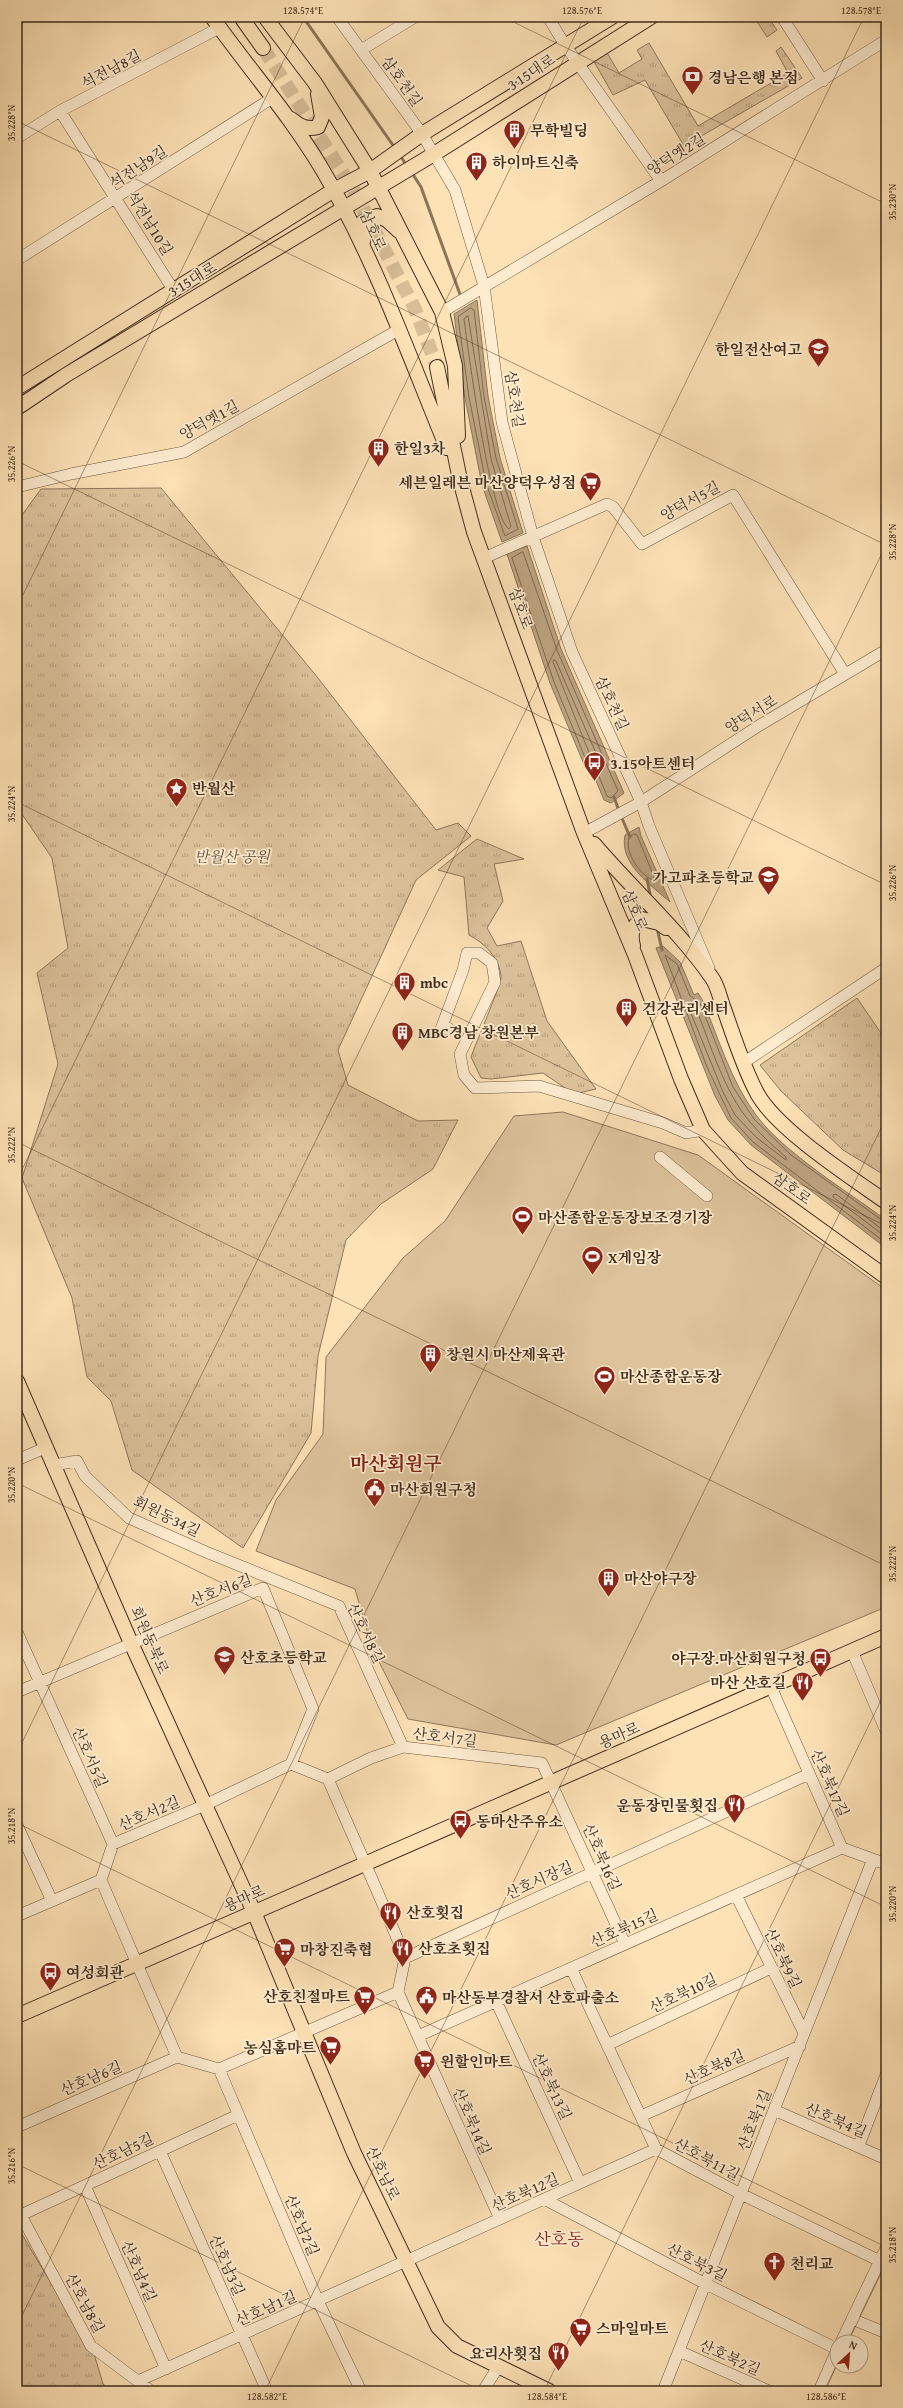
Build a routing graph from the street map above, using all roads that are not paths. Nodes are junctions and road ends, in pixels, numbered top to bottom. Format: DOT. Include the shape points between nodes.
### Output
graph roads {
  1 [pos="241,17"];
  2 [pos="265,17"];
  3 [pos="337,17"];
  4 [pos="415,17"];
  5 [pos="548,17"];
  6 [pos="612,17"];
  7 [pos="651,17"];
  8 [pos="782,17"];
  9 [pos="216,22"];
  10 [pos="886,40"];
  11 [pos="565,45"];
  12 [pos="263,48"];
  13 [pos="361,50"];
  14 [pos="577,62"];
  15 [pos="823,81"];
  16 [pos="315,83"];
  17 [pos="274,98"];
  18 [pos="60,111"];
  19 [pos="285,114"];
  20 [pos="420,136"];
  21 [pos="17,138"];
  22 [pos="432,155"];
  23 [pos="373,168"];
  24 [pos="661,181"];
  25 [pos="382,184"];
  26 [pos="334,190"];
  27 [pos="117,198"];
  28 [pos="344,207"];
  29 [pos="403,235"];
  30 [pos="365,253"];
  31 [pos="17,260"];
  32 [pos="482,288"];
  33 [pos="174,291"];
  34 [pos="446,310"];
  35 [pos="398,330"];
  36 [pos="437,367"];
  37 [pos="17,388"];
  38 [pos="17,408"];
  39 [pos="460,480"];
  40 [pos="17,487"];
  41 [pos="530,538"];
  42 [pos="484,558"];
  43 [pos="886,650"];
  44 [pos="846,674"];
  45 [pos="637,804"];
  46 [pos="584,833"];
  47 [pos="686,943"];
  48 [pos="635,955"];
  49 [pos="886,968"];
  50 [pos="714,979"];
  51 [pos="448,1028"];
  52 [pos="743,1063"];
  53 [pos="703,1130"];
  54 [pos="660,1156"];
  55 [pos="708,1196"];
  56 [pos="886,1202"];
  57 [pos="886,1277"];
  58 [pos="17,1381"];
  59 [pos="47,1448"];
  60 [pos="17,1460"];
  61 [pos="54,1465"];
  62 [pos="261,1574"];
  63 [pos="263,1588"];
  64 [pos="17,1632"];
  65 [pos="886,1636"];
  66 [pos="131,1643"];
  67 [pos="852,1651"];
  68 [pos="39,1682"];
  69 [pos="771,1687"];
  70 [pos="17,1692"];
  71 [pos="886,1731"];
  72 [pos="403,1747"];
  73 [pos="291,1764"];
  74 [pos="810,1774"];
  75 [pos="328,1778"];
  76 [pos="552,1782"];
  77 [pos="205,1804"];
  78 [pos="17,1825"];
  79 [pos="113,1844"];
  80 [pos="842,1848"];
  81 [pos="873,1859"];
  82 [pos="365,1864"];
  83 [pos="886,1864"];
  84 [pos="592,1873"];
  85 [pos="101,1880"];
  86 [pos="736,1895"];
  87 [pos="52,1901"];
  88 [pos="254,1912"];
  89 [pos="17,1916"];
  90 [pos="625,1944"];
  91 [pos="405,1958"];
  92 [pos="137,1964"];
  93 [pos="571,1968"];
  94 [pos="771,1968"];
  95 [pos="398,1992"];
  96 [pos="496,2001"];
  97 [pos="17,2016"];
  98 [pos="305,2030"];
  99 [pos="804,2033"];
  100 [pos="418,2036"];
  101 [pos="607,2045"];
  102 [pos="800,2046"];
  103 [pos="177,2057"];
  104 [pos="219,2069"];
  105 [pos="886,2075"];
  106 [pos="774,2110"];
  107 [pos="238,2115"];
  108 [pos="641,2116"];
  109 [pos="17,2127"];
  110 [pos="859,2146"];
  111 [pos="656,2149"];
  112 [pos="160,2151"];
  113 [pos="886,2159"];
  114 [pos="580,2184"];
  115 [pos="84,2186"];
  116 [pos="741,2194"];
  117 [pos="544,2199"];
  118 [pos="19,2211"];
  119 [pos="500,2219"];
  120 [pos="886,2248"];
  121 [pos="406,2261"];
  122 [pos="880,2261"];
  123 [pos="706,2284"];
  124 [pos="318,2301"];
  125 [pos="852,2319"];
  126 [pos="886,2333"];
  127 [pos="845,2334"];
  128 [pos="242,2335"];
  129 [pos="829,2346"];
  130 [pos="679,2351"];
  131 [pos="498,2367"];
  132 [pos="829,2368"];
  133 [pos="166,2369"];
  134 [pos="138,2381"];
  135 [pos="151,2391"];
  136 [pos="267,2391"];
  137 [pos="361,2391"];
  138 [pos="483,2391"];
  139 [pos="549,2391"];
  140 [pos="663,2391"];
  141 [pos="769,2391"];
  142 [pos="819,2391"];
  1 -- 12 [label="main road"];
  2 -- 16 [label="main road, 삼호로"];
  3 -- 13 [label="street, 삼호천길"];
  4 -- 13 [label="street"];
  5 -- 11 [label="street"];
  6 -- 11 [label="main road, 3·15대로"];
  7 -- 14 [label="main road, 3·15대로"];
  8 -- 15 [label="street"];
  9 -- 17 [label="main road, 삼호로"];
  9 -- 18 [label="street, 석전남8길"];
  10 -- 15 [label="street, 양덕옛2길"];
  11 -- 14 [label="street"];
  11 -- 20 [label="main road, 3·15대로"];
  13 -- 20 [label="street, 삼호천길"];
  14 -- 22 [label="main road, 3·15대로"];
  14 -- 24 [label="street"];
  15 -- 24 [label="street, 양덕옛2길"];
  16 -- 19 [label="main road" via="322,118 318,127 310,129 300,126"];
  16 -- 23 [label="main road, 삼호로"];
  17 -- 19 [label="main road, 삼호로"];
  17 -- 27 [label="street, 석전남9길"];
  18 -- 21 [label="street, 석전남8길"];
  18 -- 27 [label="street, 석전남10길"];
  19 -- 26 [label="main road, 삼호로"];
  20 -- 22 [label="street, 삼호천길"];
  20 -- 23 [label="main road, 3·15대로"];
  22 -- 25 [label="main road, 3·15대로"];
  22 -- 32 [label="street, 삼호천길" via="455,190"];
  23 -- 25 [label="main road, 삼호로"];
  23 -- 26 [label="main road, 3·15대로"];
  24 -- 32 [label="street, 양덕옛2길"];
  25 -- 28 [label="main road, 3·15대로"];
  25 -- 29 [label="main road, 삼호로"];
  26 -- 28 [label="main road, 삼호로"];
  26 -- 33 [label="main road, 3·15대로"];
  27 -- 31 [label="street, 석전남9길"];
  27 -- 33 [label="street, 석전남10길"];
  28 -- 30 [label="main road, 삼호로"];
  28 -- 38 [label="main road, 3·15대로" via="79,367"];
  29 -- 30 [label="main road" via="387,220 377,216 364,222 362,232"];
  29 -- 34 [label="main road, 삼호로"];
  30 -- 35 [label="main road, 삼호로"];
  32 -- 34 [label="street, 양덕옛2길"];
  32 -- 41 [label="street, 삼호천길" via="502,422"];
  33 -- 37 [label="main road, 3·15대로"];
  34 -- 39 [label="main road, 삼호로" via="455,366"];
  35 -- 39 [label="main road, 삼호로"];
  35 -- 40 [label="street, 양덕옛1길" via="184,452"];
  36 -- 39 [label="main road, 삼호로"];
  39 -- 42 [label="main road, 삼호로"];
  41 -- 42 [label="street"];
  41 -- 44 [label="street, 양덕서5길" via="607,504 613,507 642,544 734,495"];
  41 -- 45 [label="street, 삼호천길" via="572,652"];
  42 -- 46 [label="main road, 삼호로"];
  43 -- 44 [label="street, 양덕서로"];
  44 -- 45 [label="street, 양덕서로" via="760,725"];
  45 -- 46 [label="street, 양덕서로"];
  45 -- 50 [label="street, 삼호천길" via="649,826"];
  46 -- 47 [label="main road"];
  46 -- 48 [label="main road, 삼호로"];
  47 -- 48 [label="main road" via="659,923 642,919 637,923 631,937"];
  47 -- 50 [label="main road"];
  48 -- 53 [label="main road, 삼호로" via="681,1079"];
  49 -- 52 [label="street"];
  50 -- 52 [label="main road"];
  51 -- 53 [label="street" via="441,1029 467,953 479,953 492,963 495,982 460,1054 464,1075 475,1088 538,1086 663,1123 686,1133"];
  52 -- 56 [label="main road" via="757,1095 785,1125"];
  53 -- 57 [label="main road, 삼호로" via="742,1173"];
  54 -- 55 [label="street"];
  58 -- 59 [label="main road, 회원동북로"];
  59 -- 60 [label="street"];
  59 -- 61 [label="main road, 회원동북로"];
  61 -- 62 [label="street, 회원동34길" via="77,1461 85,1476 129,1518"];
  61 -- 66 [label="main road, 회원동북로"];
  62 -- 63 [label="street"];
  62 -- 72 [label="street, 산호서8길" via="339,1606"];
  63 -- 66 [label="street, 산호서6길"];
  63 -- 73 [label="street, 산호서6길" via="313,1709"];
  64 -- 68 [label="street, 산호서5길"];
  65 -- 67 [label="main road, 용마로"];
  66 -- 68 [label="street, 산호서6길"];
  66 -- 77 [label="main road, 회원동북로"];
  67 -- 69 [label="main road, 용마로"];
  67 -- 71 [label="street"];
  68 -- 70 [label="street, 산호서6길"];
  68 -- 79 [label="street, 산호서5길"];
  69 -- 74 [label="street, 산호북17길"];
  69 -- 76 [label="main road, 용마로"];
  72 -- 75 [label="street, 산호서7길" via="371,1758"];
  72 -- 76 [label="street, 산호서7길" via="542,1764"];
  73 -- 75 [label="street"];
  73 -- 77 [label="street"];
  74 -- 80 [label="street, 산호북17길"];
  74 -- 84 [label="street, 산호시장길"];
  75 -- 82 [label="street"];
  76 -- 82 [label="main road, 용마로"];
  76 -- 84 [label="street, 산호북16길"];
  77 -- 79 [label="street, 산호서2길"];
  77 -- 88 [label="main road, 회원동북로"];
  78 -- 87 [label="street"];
  79 -- 85 [label="street, 산호서2길"];
  80 -- 81 [label="street"];
  80 -- 86 [label="street, 산호북15길"];
  81 -- 83 [label="street"];
  81 -- 99 [label="street, 산호북1길"];
  82 -- 88 [label="main road, 용마로"];
  82 -- 91 [label="street"];
  84 -- 90 [label="street, 산호북16길"];
  84 -- 91 [label="street, 산호시장길"];
  85 -- 87 [label="street"];
  85 -- 92 [label="street"];
  86 -- 90 [label="street, 산호북15길"];
  86 -- 94 [label="street, 산호북9길"];
  87 -- 89 [label="street"];
  88 -- 92 [label="main road, 용마로"];
  88 -- 98 [label="main road, 산호남로"];
  90 -- 93 [label="street, 산호북15길"];
  91 -- 95 [label="street"];
  92 -- 97 [label="main road, 용마로"];
  92 -- 103 [label="street"];
  93 -- 96 [label="street, 산호북15길"];
  93 -- 101 [label="street, 산호북11길"];
  94 -- 99 [label="street, 산호북9길"];
  94 -- 101 [label="street, 산호북10길"];
  95 -- 98 [label="street"];
  95 -- 100 [label="street, 산호북14길"];
  96 -- 100 [label="street, 산호북15길"];
  96 -- 114 [label="street, 산호북13길"];
  98 -- 104 [label="street"];
  98 -- 121 [label="main road, 산호남로" via="354,2153"];
  99 -- 102 [label="street, 산호북1길"];
  100 -- 119 [label="street, 산호북14길"];
  101 -- 108 [label="street, 산호북11길"];
  102 -- 106 [label="street, 산호북1길"];
  102 -- 108 [label="street, 산호북8길"];
  103 -- 104 [label="street"];
  103 -- 109 [label="street, 산호남6길"];
  104 -- 107 [label="street, 산호남2길"];
  105 -- 110 [label="street"];
  106 -- 110 [label="street, 산호북4길"];
  106 -- 116 [label="street, 산호북1길"];
  107 -- 112 [label="street, 산호남5길"];
  107 -- 124 [label="street, 산호남2길"];
  108 -- 111 [label="street, 산호북11길"];
  110 -- 113 [label="street, 산호북4길"];
  111 -- 114 [label="street, 산호북12길"];
  111 -- 116 [label="street, 산호북11길"];
  112 -- 115 [label="street, 산호남5길"];
  112 -- 128 [label="street, 산호남3길"];
  114 -- 117 [label="street, 산호북12길"];
  115 -- 118 [label="street, 산호남5길"];
  115 -- 133 [label="street, 산호남4길"];
  116 -- 122 [label="street, 산호북11길"];
  116 -- 123 [label="street, 산호북1길"];
  117 -- 119 [label="street, 산호북12길"];
  117 -- 123 [label="street, 산호북3길"];
  118 -- 134 [label="street, 산호남8길" via="91,2346"];
  119 -- 121 [label="street, 산호북12길"];
  120 -- 122 [label="street"];
  121 -- 124 [label="street, 산호남1길"];
  121 -- 131 [label="main road, 산호남로" via="438,2327 457,2346"];
  122 -- 125 [label="street"];
  123 -- 129 [label="street, 산호북3길"];
  123 -- 130 [label="street, 산호북1길"];
  124 -- 128 [label="street, 산호남1길"];
  124 -- 137 [label="street, 산호남2길"];
  125 -- 126 [label="street"];
  125 -- 127 [label="street"];
  128 -- 133 [label="street, 산호남1길"];
  128 -- 136 [label="street, 산호남3길"];
  130 -- 140 [label="street, 산호북1길"];
  130 -- 141 [label="street, 산호북2길"];
  131 -- 138 [label="street"];
  131 -- 139 [label="main road, 산호남로"];
  132 -- 142 [label="street"];
  133 -- 134 [label="street, 산호남1길"];
  134 -- 135 [label="street, 산호남8길"];
}
